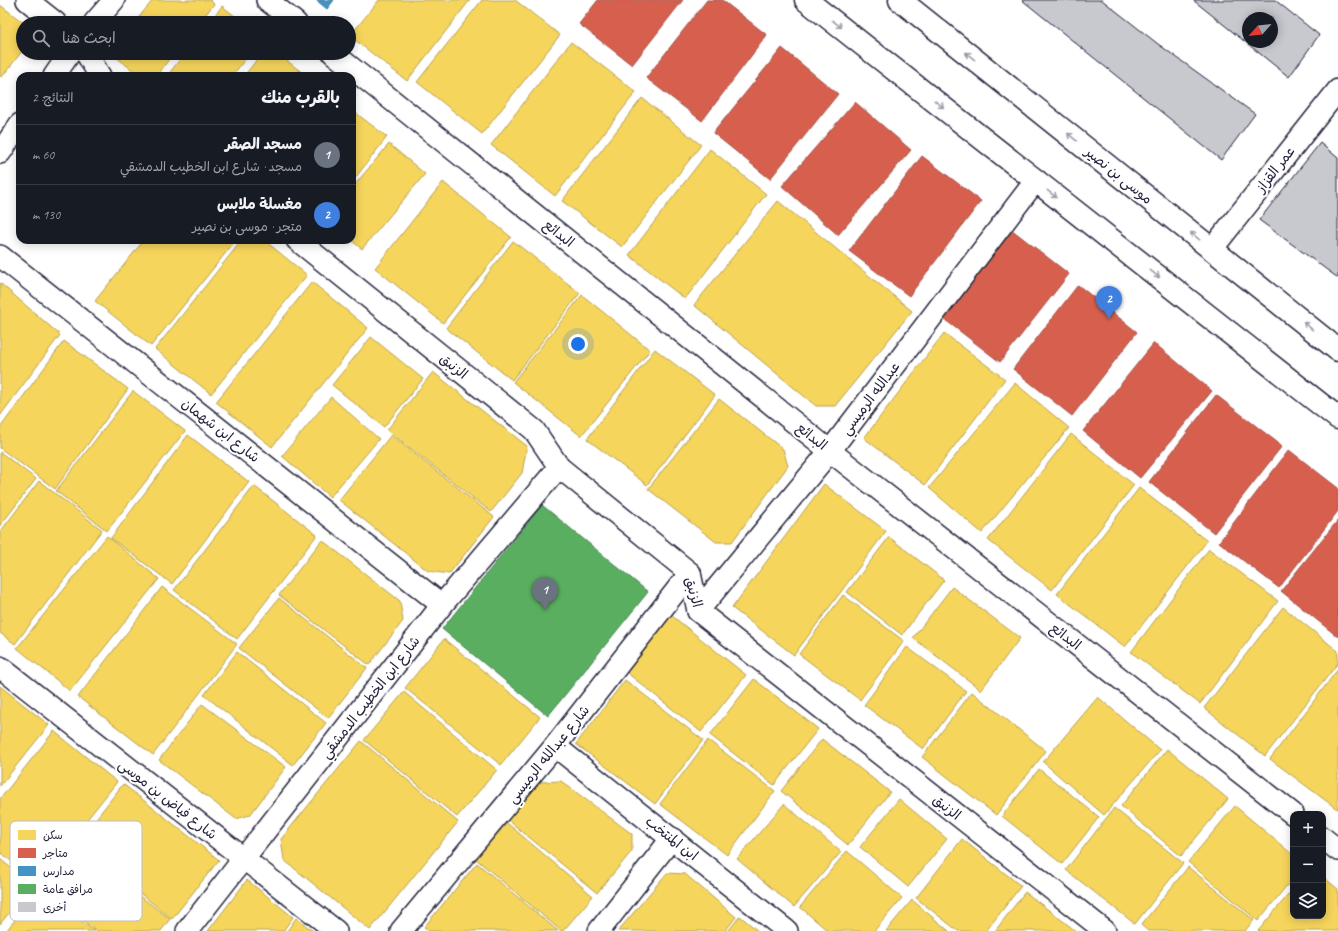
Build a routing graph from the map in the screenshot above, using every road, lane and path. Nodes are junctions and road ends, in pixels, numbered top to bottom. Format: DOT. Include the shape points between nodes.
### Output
graph roads {
  1 [pos="26,0"];
  2 [pos="114,0"];
  3 [pos="267,0"];
  4 [pos="806,0"];
  5 [pos="900,0"];
  6 [pos="47,16"];
  7 [pos="100,16"];
  8 [pos="287,16"];
  9 [pos="65,60"];
  10 [pos="90,60"];
  11 [pos="342,60"];
  12 [pos="57,72"];
  13 [pos="98,72"];
  14 [pos="1338,90"];
  15 [pos="16,130"];
  16 [pos="0,153"];
  17 [pos="1036,180"];
  18 [pos="302,244"];
  19 [pos="1212,249"];
  20 [pos="0,256"];
  21 [pos="1338,350"];
  22 [pos="1338,418"];
  23 [pos="830,451"];
  24 [pos="559,467"];
  25 [pos="690,573"];
  26 [pos="442,604"];
  27 [pos="698,611"];
  28 [pos="0,667"];
  29 [pos="555,746"];
  30 [pos="1290,812"];
  31 [pos="672,838"];
  32 [pos="1326,840"];
  33 [pos="1338,850"];
  34 [pos="244,859"];
  35 [pos="187,931"];
  36 [pos="336,931"];
  37 [pos="401,931"];
  38 [pos="599,931"];
  39 [pos="788,931"];
  40 [pos="1105,931"];
  1 -- 6 [label="street"];
  2 -- 7 [label="street"];
  3 -- 8 [label="street"];
  4 -- 17 [label="street, one-way"];
  19 -- 5 [label="street, موسى بن نصير, one-way"];
  9 -- 12 [label="street"];
  10 -- 13 [label="street"];
  11 -- 23 [label="street, البدائع"];
  14 -- 19 [label="street, عمر القزاز"];
  15 -- 16 [label="street"];
  17 -- 22 [label="street, one-way"];
  17 -- 23 [label="street, عبدالله الرميسي"];
  18 -- 24 [label="street, الزنبق" via="534,430"];
  21 -- 19 [label="street, موسى بن نصير, one-way"];
  20 -- 26 [label="street, شارع ابن شهمان"];
  23 -- 27 [label="street, عبدالله الرميسي"];
  23 -- 30 [label="street, البدائع"];
  24 -- 25 [label="street, الزنبق"];
  24 -- 26 [label="street, شارع ابن الخطيب الدمشقي"];
  25 -- 27 [label="street, الزنبق"];
  25 -- 29 [label="street, شارع عبدالله الرميسي"];
  26 -- 34 [label="street, شارع ابن الخطيب الدمشقي"];
  27 -- 40 [label="street, الزنبق"];
  28 -- 34 [label="street, شارع فياض بن موسى"];
  29 -- 31 [label="street, ابن المنتخب"];
  29 -- 37 [label="street, شارع عبدالله الرميسي"];
  31 -- 38 [label="street"];
  31 -- 39 [label="street, ابن المنتخب"];
  32 -- 33 [label="street"];
  34 -- 35 [label="street, شارع ابن الخطيب الدمشقي"];
  34 -- 36 [label="street, شارع فياض بن موسى"];
}
